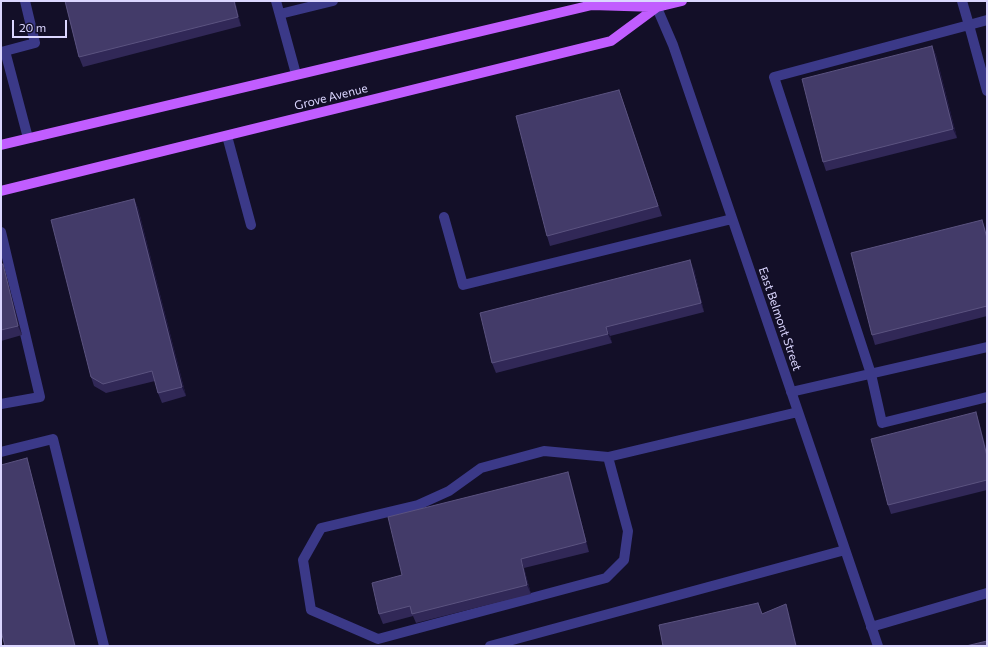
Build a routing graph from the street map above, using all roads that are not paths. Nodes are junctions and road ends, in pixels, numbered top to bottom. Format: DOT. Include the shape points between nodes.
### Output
graph roads {
  1 [pos="25,1"];
  2 [pos="276,1"];
  3 [pos="333,1"];
  4 [pos="682,1"];
  5 [pos="962,1"];
  6 [pos="656,4"];
  7 [pos="280,14"];
  8 [pos="987,20"];
  9 [pos="969,25"];
  10 [pos="3,52"];
  11 [pos="296,74"];
  12 [pos="987,91"];
  13 [pos="227,136"];
  14 [pos="28,138"];
  15 [pos="1,145"];
  16 [pos="1,191"];
  17 [pos="444,217"];
  18 [pos="732,219"];
  19 [pos="251,225"];
  20 [pos="1,232"];
  21 [pos="987,347"];
  22 [pos="871,374"];
  23 [pos="791,392"];
  24 [pos="987,397"];
  25 [pos="1,404"];
  26 [pos="798,412"];
  27 [pos="1,452"];
  28 [pos="608,457"];
  29 [pos="845,550"];
  30 [pos="987,593"];
  31 [pos="871,627"];
  32 [pos="104,646"];
  33 [pos="490,646"];
  34 [pos="878,646"];
  1 -- 10 [label="street" via="35,43"];
  2 -- 7 [label="street"];
  3 -- 7 [label="street"];
  4 -- 6 [label="main road, Grove Avenue"];
  5 -- 9 [label="street"];
  6 -- 11 [label="main road, Grove Avenue" via="592,5"];
  6 -- 13 [label="main road, Grove Avenue" via="611,41"];
  6 -- 18 [label="street, East Belmont Street" via="673,45"];
  7 -- 11 [label="street"];
  8 -- 9 [label="street"];
  9 -- 12 [label="street"];
  9 -- 22 [label="street" via="774,77"];
  10 -- 14 [label="street"];
  11 -- 14 [label="main road, Grove Avenue"];
  13 -- 16 [label="main road, Grove Avenue"];
  13 -- 19 [label="street"];
  14 -- 15 [label="main road, Grove Avenue"];
  17 -- 18 [label="street" via="463,284"];
  18 -- 23 [label="street, East Belmont Street"];
  20 -- 25 [label="street" via="40,397"];
  21 -- 22 [label="street"];
  22 -- 23 [label="street"];
  22 -- 24 [label="street" via="882,423"];
  23 -- 26 [label="street, East Belmont Street"];
  26 -- 28 [label="street"];
  26 -- 29 [label="street, East Belmont Street"];
  27 -- 32 [label="street" via="53,439"];
  28 -- 28 [label="street" via="544,451 481,468 449,491 418,505 321,528 303,560 311,610 378,639 606,578 624,560 628,531"];
  29 -- 31 [label="street, East Belmont Street"];
  29 -- 33 [label="street"];
  30 -- 31 [label="street"];
  31 -- 34 [label="street, East Belmont Street"];
}
